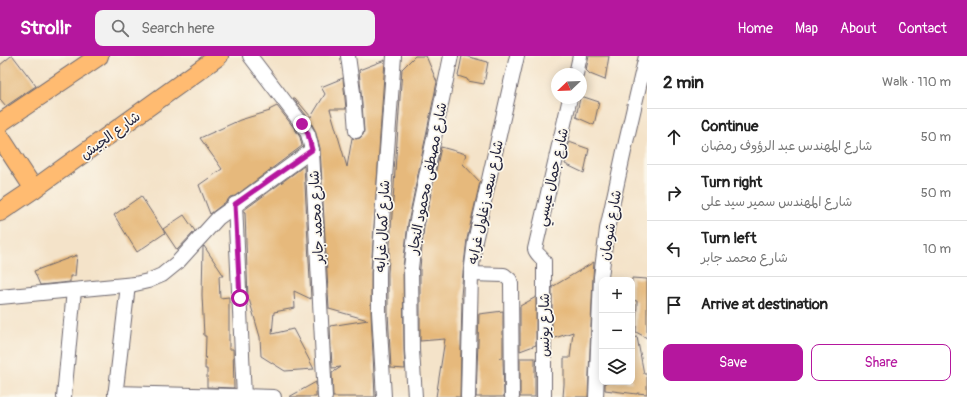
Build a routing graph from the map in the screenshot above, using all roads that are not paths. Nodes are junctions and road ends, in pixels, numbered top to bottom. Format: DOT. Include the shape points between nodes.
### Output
graph roads {
  1 [pos="219,56"];
  2 [pos="250,56"];
  3 [pos="348,56"];
  4 [pos="394,56"];
  5 [pos="451,56"];
  6 [pos="517,56"];
  7 [pos="580,56"];
  8 [pos="646,56"];
  9 [pos="93,58"];
  10 [pos="577,68"];
  11 [pos="569,104"];
  12 [pos="0,123"];
  13 [pos="356,131"];
  14 [pos="0,137"];
  15 [pos="312,150"];
  16 [pos="34,189"];
  17 [pos="235,204"];
  18 [pos="0,212"];
  19 [pos="539,255"];
  20 [pos="471,274"];
  21 [pos="128,285"];
  22 [pos="74,290"];
  23 [pos="0,297"];
  24 [pos="115,395"];
  25 [pos="201,396"];
  26 [pos="244,396"];
  27 [pos="64,397"];
  28 [pos="274,397"];
  29 [pos="325,397"];
  30 [pos="384,397"];
  31 [pos="415,397"];
  32 [pos="468,397"];
  33 [pos="512,397"];
  34 [pos="544,397"];
  35 [pos="596,397"];
  1 -- 16 [label="main road, شارع الجيش"];
  2 -- 15 [label="street, شارع محمد جابر" via="302,124 308,134"];
  3 -- 13 [label="street"];
  4 -- 30 [label="street, شارع كمال غرابه" via="380,273 379,312"];
  5 -- 31 [label="street, شارع مصطفى محمود النجار" via="416,225 411,268"];
  6 -- 20 [label="street, شارع سعد زغلول غرابه" via="475,241"];
  7 -- 10 [label="street"];
  8 -- 35 [label="street, شارع شومان" via="607,229 601,277"];
  9 -- 12 [label="main road"];
  11 -- 19 [label="street, شارع جمال عيسي" via="535,249"];
  14 -- 16 [label="main road"];
  15 -- 17 [label="street"];
  15 -- 29 [label="street, شارع محمد جابر"];
  16 -- 18 [label="main road, شارع الجيش"];
  17 -- 21 [label="street" via="162,275"];
  17 -- 26 [label="street"];
  19 -- 34 [label="street, شارع يونس" via="544,261"];
  20 -- 32 [label="street, شارع سعد زغلول غرابه"];
  20 -- 33 [label="street" via="504,275 510,280"];
  21 -- 22 [label="street"];
  21 -- 24 [label="street"];
  22 -- 23 [label="street"];
  22 -- 27 [label="street"];
  24 -- 25 [label="street"];
  25 -- 26 [label="street"];
  26 -- 28 [label="street"];
}
